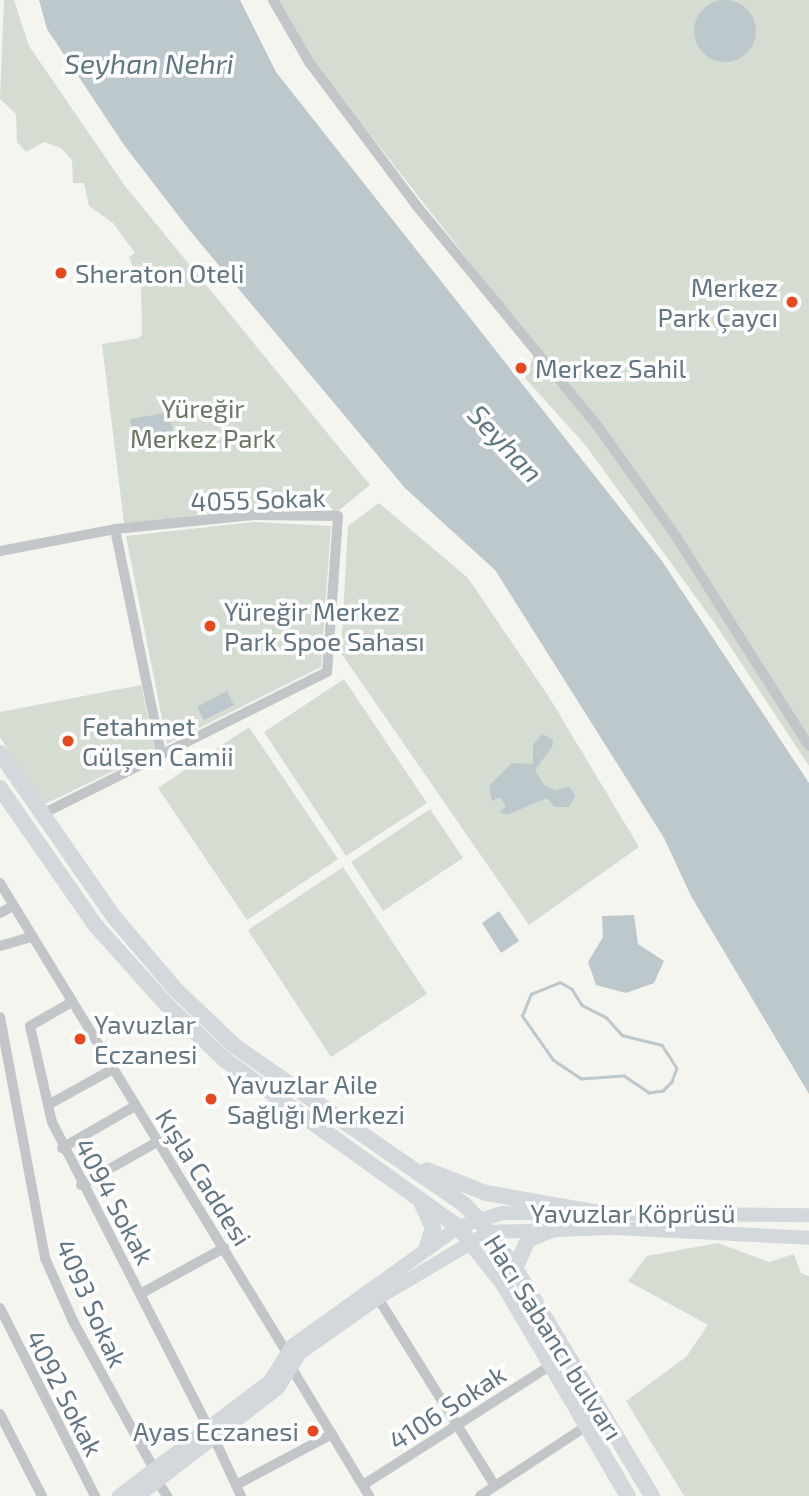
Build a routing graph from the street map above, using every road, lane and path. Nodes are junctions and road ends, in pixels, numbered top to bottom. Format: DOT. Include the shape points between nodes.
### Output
graph roads {
  1 [pos="273,0"];
  2 [pos="115,529"];
  3 [pos="0,551"];
  4 [pos="809,746"];
  5 [pos="0,753"];
  6 [pos="161,754"];
  7 [pos="0,788"];
  8 [pos="39,815"];
  9 [pos="0,883"];
  10 [pos="13,906"];
  11 [pos="0,913"];
  12 [pos="32,937"];
  13 [pos="0,946"];
  14 [pos="72,1002"];
  15 [pos="0,1017"];
  16 [pos="113,1069"];
  17 [pos="48,1105"];
  18 [pos="135,1106"];
  19 [pos="157,1142"];
  20 [pos="62,1148"];
  21 [pos="397,1157"];
  22 [pos="81,1185"];
  23 [pos="418,1197"];
  24 [pos="600,1213"];
  25 [pos="809,1215"];
  26 [pos="484,1226"];
  27 [pos="458,1227"];
  28 [pos="556,1228"];
  29 [pos="809,1238"];
  30 [pos="469,1240"];
  31 [pos="224,1248"];
  32 [pos="426,1249"];
  33 [pos="515,1268"];
  34 [pos="140,1294"];
  35 [pos="378,1298"];
  36 [pos="0,1308"];
  37 [pos="289,1360"];
  38 [pos="553,1364"];
  39 [pos="1,1420"];
  40 [pos="458,1424"];
  41 [pos="588,1425"];
  42 [pos="211,1434"];
  43 [pos="332,1434"];
  44 [pos="157,1476"];
  45 [pos="236,1485"];
  46 [pos="363,1485"];
  47 [pos="495,1486"];
  48 [pos="43,1496"];
  49 [pos="95,1496"];
  50 [pos="119,1496"];
  51 [pos="138,1496"];
  52 [pos="167,1496"];
  53 [pos="242,1496"];
  54 [pos="369,1496"];
  55 [pos="480,1496"];
  56 [pos="628,1496"];
  57 [pos="652,1496"];
  1 -- 4 [label="street" via="309,62 416,205 597,425 677,538"];
  2 -- 3 [label="street, 4055 Sokak"];
  2 -- 6 [label="street"];
  2 -- 6 [label="street, 4055 Sokak" via="253,515 338,516 327,672"];
  5 -- 8 [label="main road, Hacı Sabancı bulvarı"];
  6 -- 8 [label="street, 4055 Sokak"];
  7 -- 23 [label="main road, Hacı Sabancı bulvarı" via="96,926 164,1003 225,1060"];
  8 -- 21 [label="main road, Hacı Sabancı bulvarı" via="114,917 176,989 236,1047"];
  9 -- 10 [label="street, Kışla Caddesi"];
  10 -- 11 [label="street"];
  10 -- 12 [label="street, Kışla Caddesi"];
  12 -- 13 [label="street"];
  12 -- 14 [label="street, Kışla Caddesi"];
  14 -- 16 [label="street, Kışla Caddesi"];
  14 -- 17 [label="street, 4094 Sokak" via="30,1026"];
  15 -- 44 [label="street, 4093 Sokak" via="45,1258 74,1324"];
  16 -- 17 [label="street"];
  16 -- 18 [label="street, Kışla Caddesi"];
  17 -- 20 [label="street, 4094 Sokak"];
  18 -- 19 [label="street, Kışla Caddesi"];
  18 -- 20 [label="street"];
  19 -- 22 [label="street"];
  19 -- 31 [label="street, Kışla Caddesi"];
  20 -- 22 [label="street, 4094 Sokak"];
  21 -- 24 [label="main road" via="486,1193"];
  21 -- 26 [label="main road, Hacı Sabancı bulvarı"];
  22 -- 34 [label="street, 4094 Sokak"];
  23 -- 27 [label="main road, Hacı Sabancı bulvarı"];
  23 -- 32 [label="main road" via="433,1228"];
  24 -- 25 [label="main road, Yavuzlar Köprüsü"];
  24 -- 26 [label="main road, Yavuzlar Köprüsü" via="502,1213"];
  26 -- 27 [label="main road, Yavuzlar Köprüsü"];
  26 -- 28 [label="main road, Yavuzlar Köprüsü"];
  26 -- 30 [label="main road"];
  26 -- 33 [label="main road, Hacı Sabancı bulvarı"];
  27 -- 30 [label="main road, Hacı Sabancı bulvarı"];
  27 -- 32 [label="main road, Yavuzlar Köprüsü"];
  28 -- 29 [label="main road, Yavuzlar Köprüsü"];
  28 -- 33 [label="main road" via="528,1240"];
  30 -- 35 [label="main road"];
  30 -- 38 [label="main road, Hacı Sabancı bulvarı" via="504,1284"];
  31 -- 34 [label="street"];
  31 -- 37 [label="street, Kışla Caddesi"];
  32 -- 37 [label="main road, Yavuzlar Köprüsü"];
  33 -- 57 [label="main road, Hacı Sabancı bulvarı"];
  34 -- 42 [label="street, 4094 Sokak"];
  35 -- 37 [label="main road"];
  35 -- 40 [label="street"];
  36 -- 49 [label="street, 4092 Sokak"];
  37 -- 42 [label="main road"];
  37 -- 43 [label="street, Kışla Caddesi"];
  38 -- 40 [label="street, 4106 Sokak"];
  38 -- 41 [label="main road, Hacı Sabancı bulvarı"];
  39 -- 48 [label="street"];
  40 -- 46 [label="street, 4106 Sokak"];
  40 -- 47 [label="street"];
  41 -- 47 [label="street"];
  41 -- 56 [label="main road, Hacı Sabancı bulvarı"];
  42 -- 44 [label="main road"];
  42 -- 45 [label="street, 4094 Sokak"];
  43 -- 45 [label="street"];
  43 -- 46 [label="street, Kışla Caddesi"];
  44 -- 50 [label="main road"];
  44 -- 51 [label="main road"];
  44 -- 52 [label="street, 4093 Sokak"];
  45 -- 53 [label="street, 4094 Sokak"];
  46 -- 54 [label="street, Kışla Caddesi"];
  47 -- 55 [label="street"];
}
